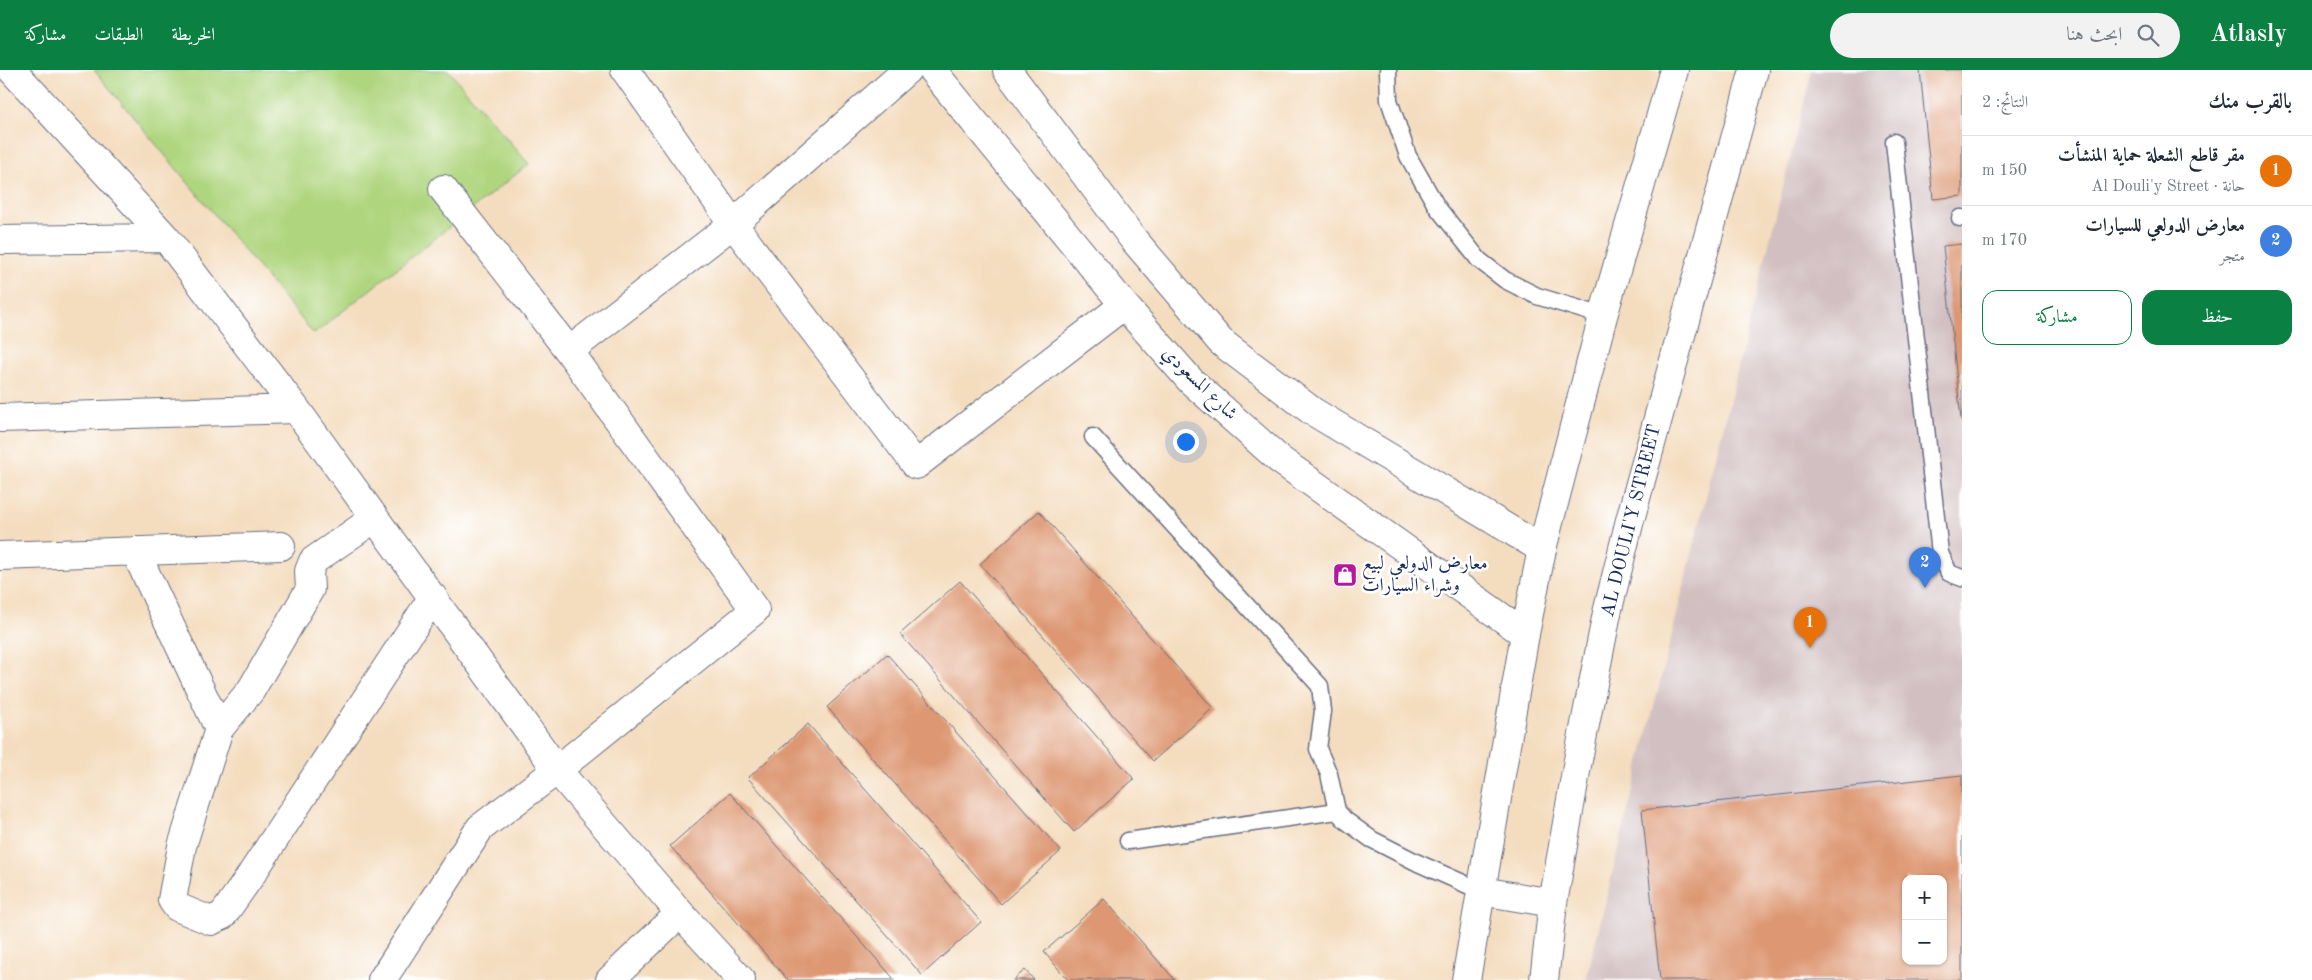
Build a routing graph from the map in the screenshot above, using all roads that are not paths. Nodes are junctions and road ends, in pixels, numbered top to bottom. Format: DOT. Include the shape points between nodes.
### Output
graph roads {
  1 [pos="12,70"];
  2 [pos="625,70"];
  3 [pos="907,70"];
  4 [pos="932,70"];
  5 [pos="1007,70"];
  6 [pos="1388,70"];
  7 [pos="1674,70"];
  8 [pos="1754,70"];
  9 [pos="1894,142"];
  10 [pos="443,189"];
  11 [pos="733,224"];
  12 [pos="166,238"];
  13 [pos="0,240"];
  14 [pos="1124,305"];
  15 [pos="1603,316"];
  16 [pos="569,351"];
  17 [pos="296,409"];
  18 [pos="0,418"];
  19 [pos="1093,437"];
  20 [pos="375,518"];
  21 [pos="281,546"];
  22 [pos="1542,549"];
  23 [pos="135,551"];
  24 [pos="0,556"];
  25 [pos="1962,578"];
  26 [pos="433,597"];
  27 [pos="1525,634"];
  28 [pos="219,729"];
  29 [pos="557,770"];
  30 [pos="1337,811"];
  31 [pos="1128,841"];
  32 [pos="1481,891"];
  33 [pos="1553,903"];
  34 [pos="680,912"];
  35 [pos="382,980"];
  36 [pos="610,980"];
  37 [pos="741,980"];
  38 [pos="1466,980"];
  39 [pos="1544,980"];
  1 -- 12 [label="street"];
  2 -- 11 [label="street"];
  3 -- 11 [label="street"];
  4 -- 14 [label="street, شارع المسعودي"];
  5 -- 22 [label="street" via="1134,240 1221,342 1312,411"];
  6 -- 15 [label="lane" via="1389,100 1408,156 1436,207 1479,260 1505,280 1536,296"];
  7 -- 15 [label="street"];
  8 -- 33 [label="street, AL DOULI'Y STREET" via="1607,613"];
  9 -- 25 [label="lane" via="1940,553 1949,573"];
  10 -- 16 [label="street"];
  11 -- 14 [label="street" via="916,465"];
  11 -- 16 [label="street"];
  12 -- 13 [label="street"];
  12 -- 17 [label="street"];
  14 -- 27 [label="street, شارع المسعودي" via="1190,381 1280,460"];
  15 -- 22 [label="street"];
  16 -- 29 [label="street" via="755,610"];
  17 -- 18 [label="street"];
  17 -- 20 [label="street"];
  19 -- 30 [label="lane" via="1320,686 1324,711 1318,749 1329,774"];
  20 -- 26 [label="street"];
  20 -- 28 [label="street" via="313,561 309,571 310,588 251,690"];
  21 -- 23 [label="street"];
  22 -- 27 [label="street"];
  23 -- 24 [label="street"];
  23 -- 28 [label="street"];
  26 -- 28 [label="street" via="223,916 211,921 177,908 172,900 182,846"];
  26 -- 29 [label="street"];
  27 -- 32 [label="street"];
  29 -- 34 [label="street"];
  29 -- 35 [label="street" via="480,828"];
  30 -- 31 [label="lane"];
  30 -- 32 [label="lane" via="1371,839"];
  32 -- 33 [label="street"];
  32 -- 38 [label="street"];
  33 -- 39 [label="street, AL DOULI'Y STREET"];
  34 -- 36 [label="street"];
  34 -- 37 [label="street"];
}
